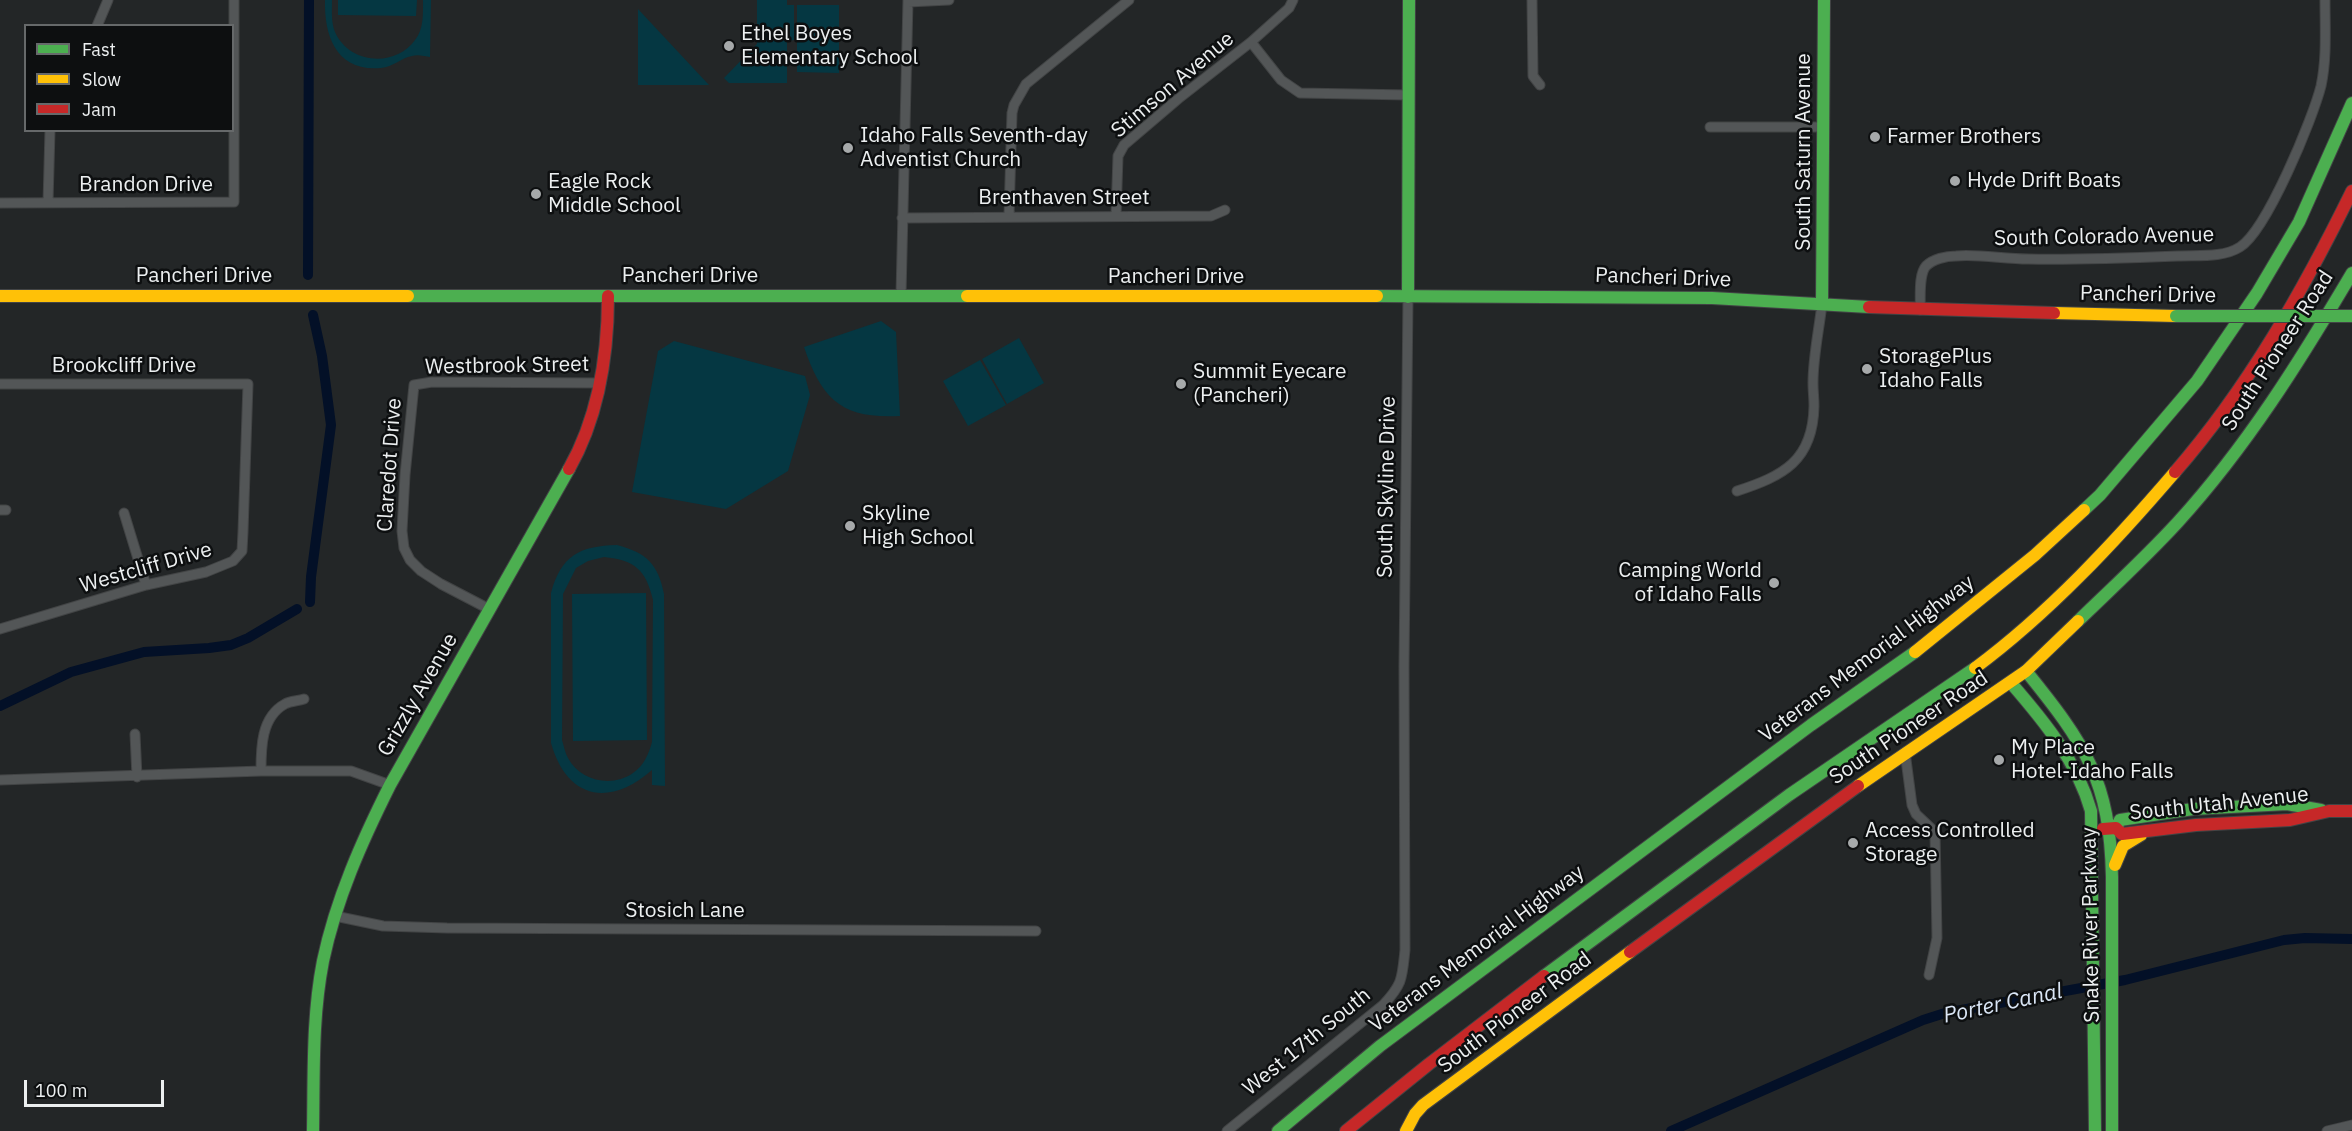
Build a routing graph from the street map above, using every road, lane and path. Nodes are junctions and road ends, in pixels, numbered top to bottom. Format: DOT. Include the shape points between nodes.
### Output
graph roads {
  1 [pos="108,0"];
  2 [pos="234,0"];
  3 [pos="949,0"];
  4 [pos="1129,0"];
  5 [pos="1293,0"];
  6 [pos="1409,0"];
  7 [pos="1532,0"];
  8 [pos="1824,0"];
  9 [pos="2325,0"];
  10 [pos="908,1"];
  11 [pos="98,24"];
  12 [pos="1251,42"];
  13 [pos="1540,85"];
  14 [pos="1409,95"];
  15 [pos="2352,104"];
  16 [pos="1710,127"];
  17 [pos="1824,127"];
  18 [pos="50,132"];
  19 [pos="2352,191"];
  20 [pos="0,203"];
  21 [pos="48,203"];
  22 [pos="1225,210"];
  23 [pos="1009,216"];
  24 [pos="1116,216"];
  25 [pos="902,218"];
  26 [pos="2352,273"];
  27 [pos="901,295"];
  28 [pos="0,296"];
  29 [pos="608,296"];
  30 [pos="1408,297"];
  31 [pos="1822,304"];
  32 [pos="1920,310"];
  33 [pos="2352,316"];
  34 [pos="601,383"];
  35 [pos="0,384"];
  36 [pos="248,384"];
  37 [pos="414,385"];
  38 [pos="1737,491"];
  39 [pos="124,513"];
  40 [pos="146,585"];
  41 [pos="489,609"];
  42 [pos="0,629"];
  43 [pos="2025,671"];
  44 [pos="2011,683"];
  45 [pos="304,699"];
  46 [pos="135,734"];
  47 [pos="1905,752"];
  48 [pos="261,771"];
  49 [pos="137,777"];
  50 [pos="0,780"];
  51 [pos="390,785"];
  52 [pos="2352,811"];
  53 [pos="2329,812"];
  54 [pos="2112,828"];
  55 [pos="2093,830"];
  56 [pos="2156,830"];
  57 [pos="2112,884"];
  58 [pos="335,916"];
  59 [pos="1036,931"];
  60 [pos="1402,974"];
  61 [pos="1929,975"];
  62 [pos="2352,1125"];
  63 [pos="313,1131"];
  64 [pos="1227,1131"];
  65 [pos="1278,1131"];
  66 [pos="1346,1131"];
  67 [pos="1406,1131"];
  68 [pos="2095,1131"];
  69 [pos="2112,1131"];
  70 [pos="2327,1131"];
  1 -- 11 [label="street"];
  2 -- 21 [label="street, Brandon Drive" via="234,202"];
  3 -- 10 [label="street"];
  4 -- 23 [label="street" via="1020,92 1012,113"];
  5 -- 12 [label="street, Stimson Avenue"];
  6 -- 14 [label="main road, South Skyline Drive"];
  7 -- 13 [label="street" via="1533,76"];
  8 -- 17 [label="main road, South Saturn Avenue"];
  9 -- 32 [label="street, South Colorado Avenue" via="2325,58 2312,113 2270,208 2254,234 2240,247 2222,254 2131,258 1939,258 1923,270"];
  10 -- 25 [label="street"];
  12 -- 14 [label="street" via="1281,80 1300,93"];
  12 -- 24 [label="street, Stimson Avenue" via="1124,145 1118,156"];
  14 -- 30 [label="main road, South Skyline Drive"];
  15 -- 65 [label="main road, Veterans Memorial Highway" via="2299,222 2257,293 2197,381 2100,495 2035,555 1923,646 1380,1046"];
  16 -- 17 [label="street"];
  17 -- 31 [label="main road, South Saturn Avenue"];
  18 -- 21 [label="street"];
  19 -- 66 [label="main road" via="2297,297 2221,415 2183,465 2059,595 2000,649 1804,784 1592,939"];
  20 -- 21 [label="street, Brandon Drive"];
  22 -- 24 [label="street, Brenthaven Street" via="1211,216"];
  23 -- 24 [label="street, Brenthaven Street"];
  23 -- 25 [label="street, Brenthaven Street"];
  25 -- 27 [label="street"];
  26 -- 43 [label="main road, South Pioneer Road" via="2295,369 2178,522"];
  27 -- 29 [label="main road, Pancheri Drive"];
  27 -- 30 [label="main road, Pancheri Drive"];
  28 -- 29 [label="main road, Pancheri Drive"];
  29 -- 34 [label="main road, Grizzly Avenue"];
  30 -- 31 [label="main road, Pancheri Drive" via="1615,296"];
  30 -- 60 [label="street, South Skyline Drive"];
  31 -- 32 [label="main road, Pancheri Drive"];
  31 -- 38 [label="street" via="1809,438 1785,471"];
  32 -- 33 [label="main road, Pancheri Drive, bridge"];
  34 -- 37 [label="street, Westbrook Street"];
  34 -- 41 [label="main road, Grizzly Avenue" via="576,457"];
  35 -- 36 [label="street, Brookcliff Drive"];
  36 -- 40 [label="street, Westcliff Drive" via="242,550 233,561 206,572"];
  37 -- 41 [label="street, Claredot Drive" via="405,475 404,548 421,571"];
  39 -- 40 [label="street"];
  40 -- 42 [label="street, Westcliff Drive"];
  41 -- 51 [label="main road, Grizzly Avenue"];
  43 -- 44 [label="main road, South Pioneer Road"];
  43 -- 54 [label="main road, Snake River Parkway" via="2085,750"];
  44 -- 47 [label="main road, South Pioneer Road"];
  44 -- 55 [label="main road, Snake River Parkway" via="2077,772 2091,810"];
  45 -- 48 [label="street" via="285,703 276,711 261,742"];
  46 -- 49 [label="street"];
  47 -- 61 [label="street" via="1912,805 1935,832 1937,938"];
  47 -- 67 [label="main road, South Pioneer Road" via="1424,1105"];
  48 -- 49 [label="street"];
  48 -- 51 [label="street" via="351,771"];
  49 -- 50 [label="street"];
  51 -- 58 [label="main road, Grizzly Avenue" via="355,857"];
  52 -- 53 [label="main road, South Utah Avenue"];
  53 -- 54 [label="main road, South Utah Avenue" via="2287,804 2204,808 2120,820"];
  53 -- 56 [label="main road, South Utah Avenue" via="2290,820"];
  54 -- 55 [label="main road, South Utah Avenue"];
  54 -- 56 [label="main road, South Utah Avenue" via="2122,834"];
  54 -- 57 [label="main road, Snake River Parkway"];
  55 -- 68 [label="main road, Snake River Parkway"];
  56 -- 57 [label="main road" via="2122,845"];
  57 -- 69 [label="main road, Snake River Parkway"];
  58 -- 59 [label="street, Stosich Lane" via="383,926 447,928"];
  58 -- 63 [label="main road, Grizzly Avenue" via="318,989"];
  60 -- 64 [label="street, West 17th South" via="1398,990 1383,1005"];
  62 -- 70 [label="street"];
}
